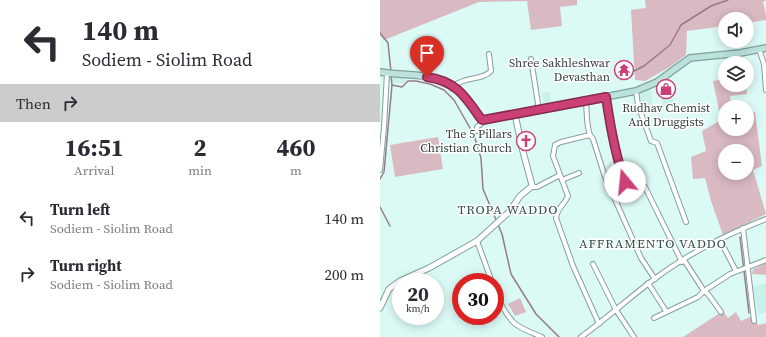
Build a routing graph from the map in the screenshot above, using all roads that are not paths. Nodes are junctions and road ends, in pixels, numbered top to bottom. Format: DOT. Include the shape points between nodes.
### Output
graph roads {
  1 [pos="766,48"];
  2 [pos="759,49"];
  3 [pos="489,54"];
  4 [pos="531,59"];
  5 [pos="380,72"];
  6 [pos="390,74"];
  7 [pos="454,86"];
  8 [pos="766,90"];
  9 [pos="636,91"];
  10 [pos="606,97"];
  11 [pos="586,101"];
  12 [pos="539,110"];
  13 [pos="515,114"];
  14 [pos="483,120"];
  15 [pos="477,131"];
  16 [pos="590,135"];
  17 [pos="380,170"];
  18 [pos="579,173"];
  19 [pos="561,177"];
  20 [pos="531,187"];
  21 [pos="645,187"];
  22 [pos="612,191"];
  23 [pos="766,219"];
  24 [pos="686,222"];
  25 [pos="743,228"];
  26 [pos="720,240"];
  27 [pos="477,241"];
  28 [pos="766,260"];
  29 [pos="683,261"];
  30 [pos="593,264"];
  31 [pos="748,266"];
  32 [pos="736,271"];
  33 [pos="489,273"];
  34 [pos="655,279"];
  35 [pos="648,284"];
  36 [pos="704,291"];
  37 [pos="380,308"];
  38 [pos="504,308"];
  39 [pos="616,310"];
  40 [pos="666,312"];
  41 [pos="721,312"];
  42 [pos="654,318"];
  43 [pos="754,321"];
  44 [pos="599,324"];
  45 [pos="542,337"];
  46 [pos="581,337"];
  47 [pos="634,337"];
  1 -- 2 [label="main road"];
  2 -- 8 [label="street" via="764,64"];
  2 -- 9 [label="main road" via="690,58 656,82"];
  3 -- 7 [label="street" via="492,71 488,75 459,82"];
  4 -- 12 [label="street"];
  5 -- 6 [label="main road"];
  6 -- 7 [label="main road" via="437,78"];
  6 -- 17 [label="street"];
  7 -- 14 [label="main road"];
  9 -- 10 [label="main road"];
  9 -- 24 [label="street" via="651,141 657,143"];
  10 -- 11 [label="main road"];
  10 -- 22 [label="street" via="611,130 625,182 624,186"];
  11 -- 12 [label="main road"];
  11 -- 16 [label="street" via="586,123"];
  12 -- 13 [label="main road"];
  13 -- 14 [label="main road"];
  13 -- 20 [label="street"];
  14 -- 15 [label="street"];
  16 -- 19 [label="street" via="555,145 553,156"];
  16 -- 22 [label="street"];
  18 -- 19 [label="street"];
  19 -- 20 [label="street"];
  19 -- 44 [label="street" via="568,196 557,210 556,218 573,266"];
  20 -- 27 [label="street" via="520,196 510,211"];
  21 -- 29 [label="street"];
  22 -- 34 [label="street" via="641,258"];
  23 -- 25 [label="street"];
  25 -- 26 [label="street"];
  25 -- 31 [label="street"];
  26 -- 29 [label="street"];
  26 -- 32 [label="street"];
  27 -- 33 [label="street"];
  27 -- 37 [label="street" via="400,281 389,289"];
  28 -- 31 [label="street"];
  29 -- 34 [label="street"];
  29 -- 36 [label="street"];
  30 -- 39 [label="street"];
  31 -- 32 [label="street"];
  31 -- 43 [label="street"];
  32 -- 36 [label="street"];
  34 -- 35 [label="street"];
  35 -- 39 [label="street"];
  35 -- 40 [label="street"];
  36 -- 40 [label="street" via="698,297"];
  36 -- 41 [label="street"];
  38 -- 45 [label="street" via="513,322"];
  39 -- 44 [label="street"];
  39 -- 47 [label="street"];
  40 -- 42 [label="street"];
  44 -- 46 [label="street"];
}
